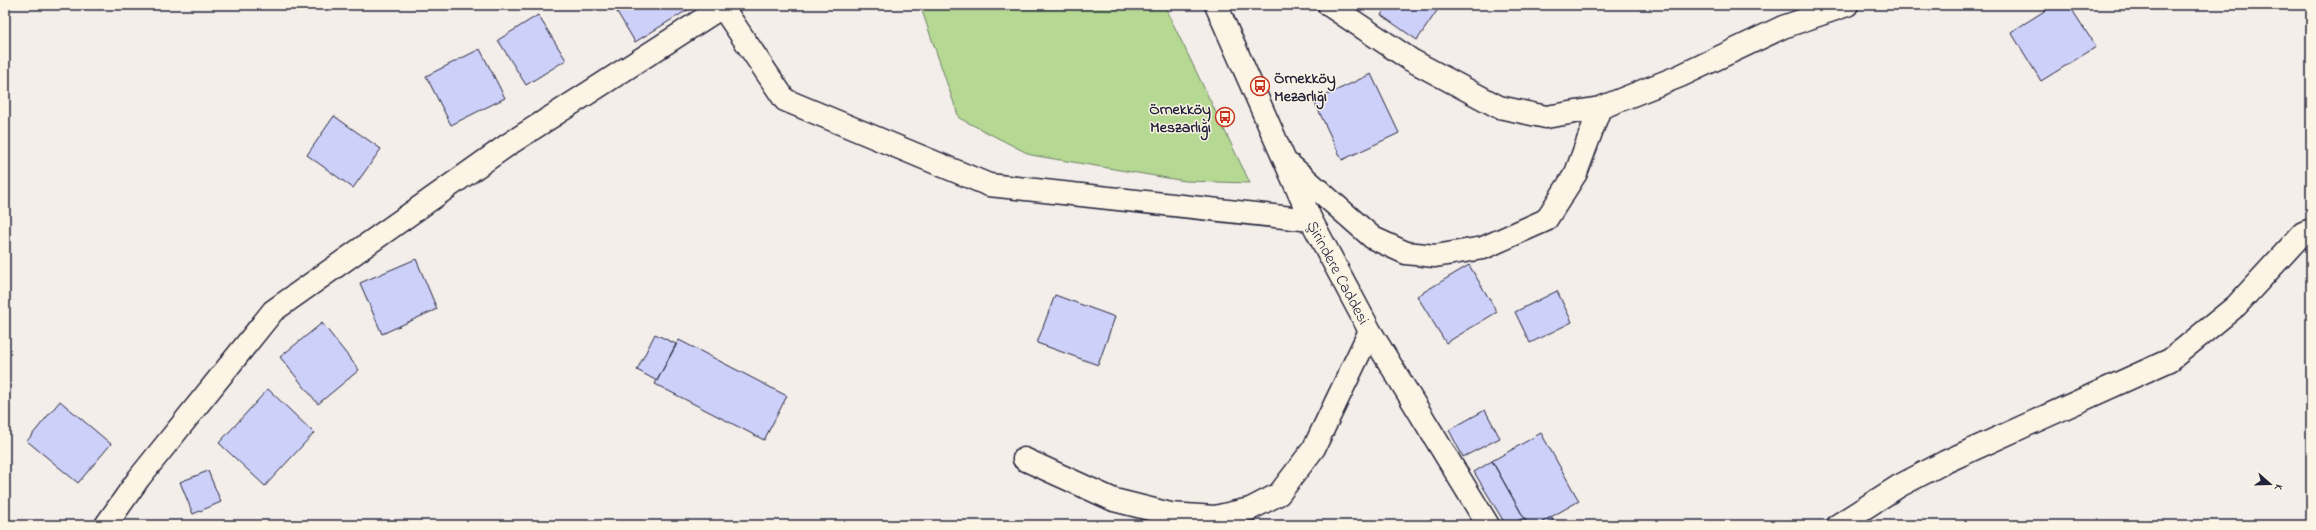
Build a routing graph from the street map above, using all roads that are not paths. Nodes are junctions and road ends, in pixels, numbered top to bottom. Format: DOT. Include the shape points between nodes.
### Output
graph roads {
  1 [pos="1216,5"];
  2 [pos="1329,5"];
  3 [pos="1847,5"];
  4 [pos="722,6"];
  5 [pos="1600,108"];
  6 [pos="1285,160"];
  7 [pos="1311,220"];
  8 [pos="2311,230"];
  9 [pos="1370,331"];
  10 [pos="1024,459"];
  11 [pos="106,525"];
  12 [pos="1488,525"];
  13 [pos="1838,525"];
  1 -- 6 [label="street, Şirindere Caddesi"];
  2 -- 5 [label="street" via="1412,60 1499,107 1546,117"];
  3 -- 5 [label="street" via="1783,27 1680,76"];
  4 -- 7 [label="street" via="785,100 990,185"];
  4 -- 11 [label="street" via="509,144 273,311 139,478"];
  5 -- 6 [label="street" via="1576,173 1546,220 1483,248 1442,255 1406,253 1373,238"];
  6 -- 7 [label="street, Şirindere Caddesi"];
  7 -- 9 [label="street, Şirindere Caddesi"];
  8 -- 13 [label="street" via="2303,232 2236,306 2170,360 1945,462 1899,486"];
  9 -- 10 [label="street" via="1314,448 1279,494 1250,509 1215,517 1170,514 1114,500"];
  9 -- 12 [label="street, Şirindere Caddesi"];
}
